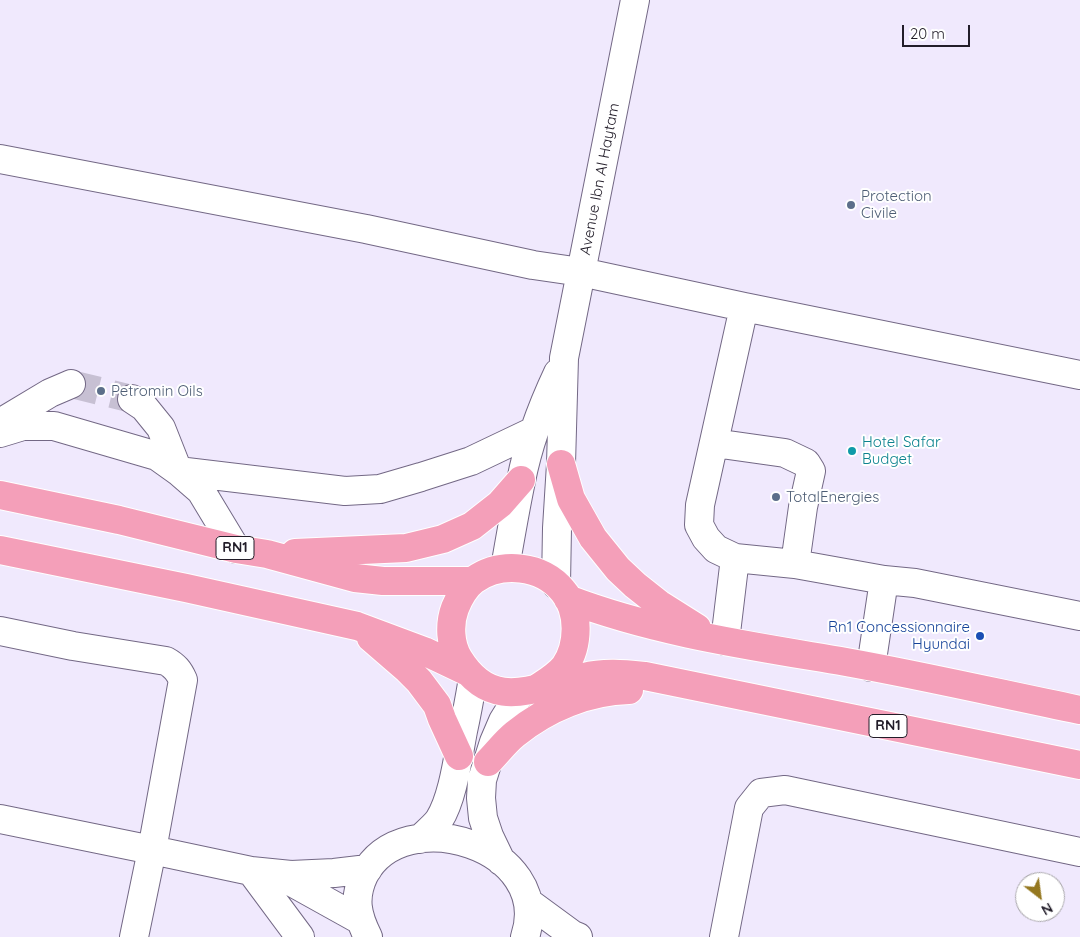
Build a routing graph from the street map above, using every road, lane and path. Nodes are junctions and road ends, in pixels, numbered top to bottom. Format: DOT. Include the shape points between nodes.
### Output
graph roads {
  1 [pos="635,0"];
  2 [pos="0,159"];
  3 [pos="581,272"];
  4 [pos="744,307"];
  5 [pos="564,358"];
  6 [pos="1080,375"];
  7 [pos="71,384"];
  8 [pos="132,399"];
  9 [pos="0,423"];
  10 [pos="534,432"];
  11 [pos="0,433"];
  12 [pos="714,443"];
  13 [pos="561,464"];
  14 [pos="178,471"];
  15 [pos="521,480"];
  16 [pos="0,495"];
  17 [pos="236,549"];
  18 [pos="0,550"];
  19 [pos="267,554"];
  20 [pos="735,558"];
  21 [pos="795,564"];
  22 [pos="505,568"];
  23 [pos="884,580"];
  24 [pos="472,581"];
  25 [pos="562,592"];
  26 [pos="1080,616"];
  27 [pos="357,626"];
  28 [pos="0,631"];
  29 [pos="721,640"];
  30 [pos="871,667"];
  31 [pos="470,674"];
  32 [pos="696,687"];
  33 [pos="530,690"];
  34 [pos="1080,710"];
  35 [pos="459,756"];
  36 [pos="488,762"];
  37 [pos="1080,765"];
  38 [pos="0,820"];
  39 [pos="420,839"];
  40 [pos="152,850"];
  41 [pos="1080,852"];
  42 [pos="502,861"];
  43 [pos="368,869"];
  44 [pos="262,872"];
  45 [pos="528,902"];
  46 [pos="361,929"];
  47 [pos="573,936"];
  48 [pos="134,937"];
  49 [pos="300,937"];
  50 [pos="525,937"];
  51 [pos="724,937"];
  1 -- 3 [label="street, Avenue Ibn Al Haytam"];
  2 -- 3 [label="street"];
  3 -- 4 [label="street"];
  3 -- 5 [label="street, Avenue Ibn Al Haytam"];
  4 -- 6 [label="street"];
  4 -- 12 [label="street"];
  5 -- 10 [label="street, Avenue Ibn Al Haytam"];
  5 -- 13 [label="street, Avenue Ibn Al Haytam"];
  7 -- 9 [label="street"];
  8 -- 14 [label="street" via="144,407 161,428"];
  10 -- 14 [label="street" via="471,462 380,489 345,491"];
  10 -- 15 [label="street, Avenue Ibn Al Haytam"];
  11 -- 14 [label="street" via="23,426 54,426 157,456"];
  12 -- 20 [label="street" via="700,505 699,525 716,549"];
  12 -- 21 [label="street" via="786,453 806,463 811,471"];
  13 -- 25 [label="street, Avenue Ibn Al Haytam" via="557,528"];
  13 -- 29 [label="highway" via="571,499 593,538 618,569 659,604"];
  14 -- 17 [label="street" via="201,491"];
  15 -- 19 [label="highway" via="500,504 472,526 443,540 406,548"];
  15 -- 22 [label="street, Avenue Ibn Al Haytam"];
  16 -- 17 [label="highway, RN1"];
  17 -- 19 [label="highway, RN1"];
  18 -- 27 [label="highway, RN1"];
  19 -- 24 [label="highway, RN1" via="355,578"];
  20 -- 21 [label="street"];
  20 -- 29 [label="street"];
  21 -- 23 [label="street"];
  22 -- 24 [label="highway, RN1" via="488,572"];
  22 -- 25 [label="highway, RN1" via="523,568 541,574"];
  23 -- 26 [label="street" via="915,583"];
  23 -- 30 [label="street"];
  24 -- 31 [label="highway" via="460,596 453,615 451,635 456,654"];
  25 -- 29 [label="highway, RN1" via="600,611"];
  25 -- 33 [label="highway" via="574,615 576,633 573,650 553,678"];
  27 -- 31 [label="highway, RN1" via="424,651"];
  27 -- 35 [label="highway" via="419,681 436,706"];
  28 -- 40 [label="street" via="166,661 179,672 183,680"];
  29 -- 30 [label="highway, RN1"];
  30 -- 34 [label="highway, RN1"];
  31 -- 33 [label="highway, RN1" via="496,690"];
  31 -- 35 [label="street" via="468,713"];
  32 -- 33 [label="highway, RN1" via="615,673 586,676"];
  32 -- 36 [label="highway" via="619,690 570,702 513,735"];
  32 -- 37 [label="highway, RN1"];
  33 -- 36 [label="street" via="503,721"];
  35 -- 39 [label="street" via="444,810"];
  36 -- 42 [label="street" via="482,780 483,818"];
  38 -- 40 [label="street"];
  39 -- 42 [label="street" via="463,841"];
  39 -- 43 [label="street" via="394,846"];
  40 -- 44 [label="street"];
  40 -- 48 [label="street"];
  41 -- 51 [label="street" via="785,790 761,793 749,808"];
  42 -- 45 [label="street" via="524,889"];
  43 -- 44 [label="street" via="291,875"];
  43 -- 46 [label="street" via="358,894"];
  44 -- 46 [label="street"];
  44 -- 49 [label="street"];
  45 -- 47 [label="street"];
  45 -- 50 [label="street" via="530,915"];
}
